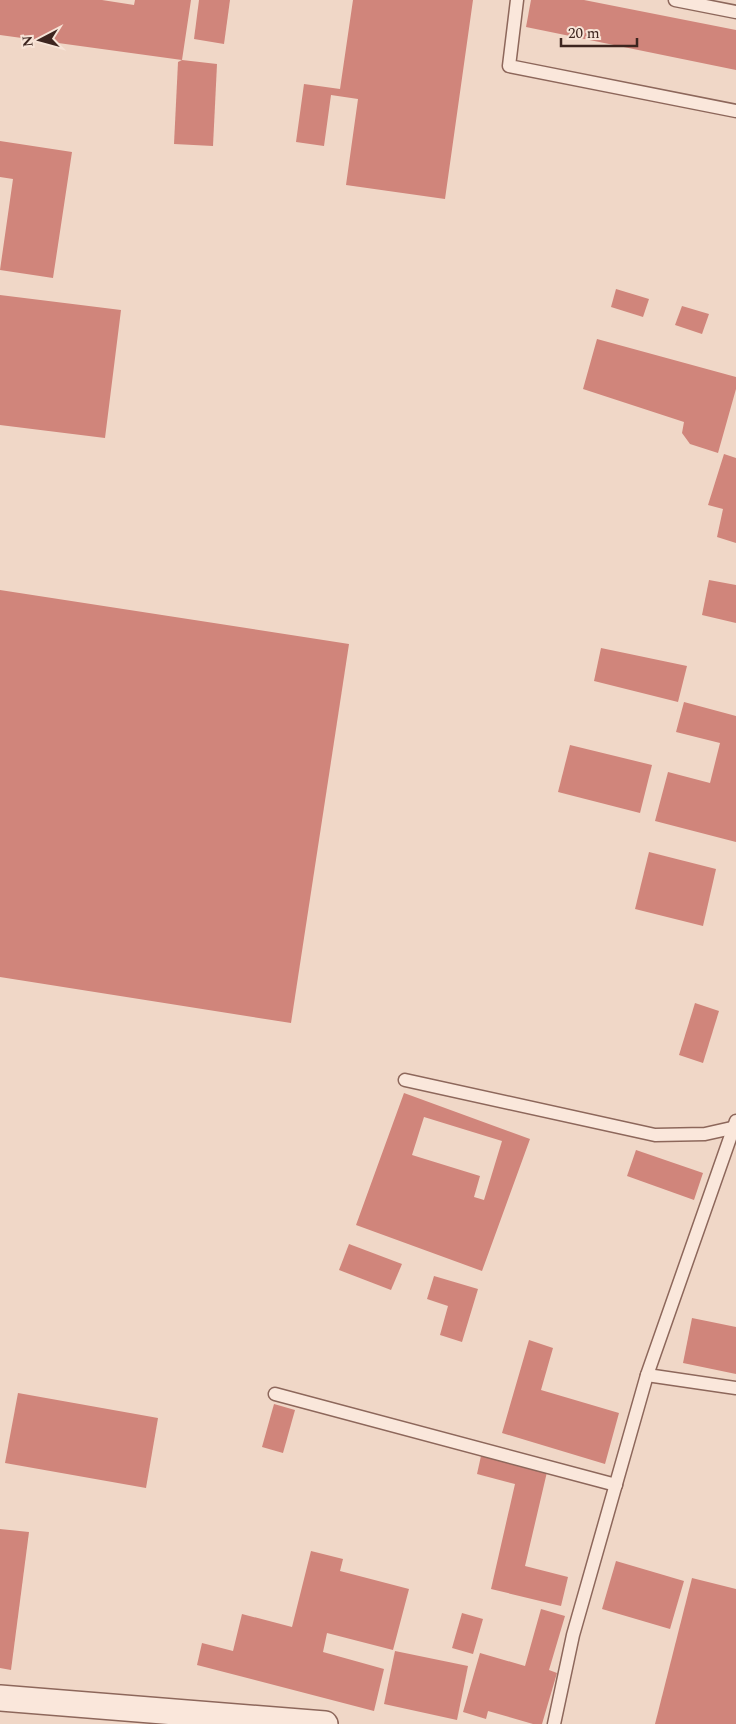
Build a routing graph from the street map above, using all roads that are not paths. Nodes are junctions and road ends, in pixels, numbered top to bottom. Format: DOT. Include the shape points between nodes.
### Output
graph roads {
  1 [pos="517,0"];
  2 [pos="675,0"];
  3 [pos="736,12"];
  4 [pos="736,111"];
  5 [pos="405,1080"];
  6 [pos="736,1124"];
  7 [pos="648,1375"];
  8 [pos="736,1388"];
  9 [pos="274,1394"];
  10 [pos="616,1485"];
  11 [pos="0,1698"];
  12 [pos="325,1724"];
  13 [pos="554,1724"];
  1 -- 4 [label="lane" via="510,66"];
  2 -- 3 [label="lane"];
  5 -- 6 [label="lane" via="655,1135 704,1134"];
  6 -- 7 [label="lane"];
  7 -- 8 [label="lane"];
  7 -- 10 [label="lane"];
  9 -- 10 [label="lane"];
  10 -- 13 [label="lane" via="573,1635"];
  11 -- 12 [label="street"];
}
